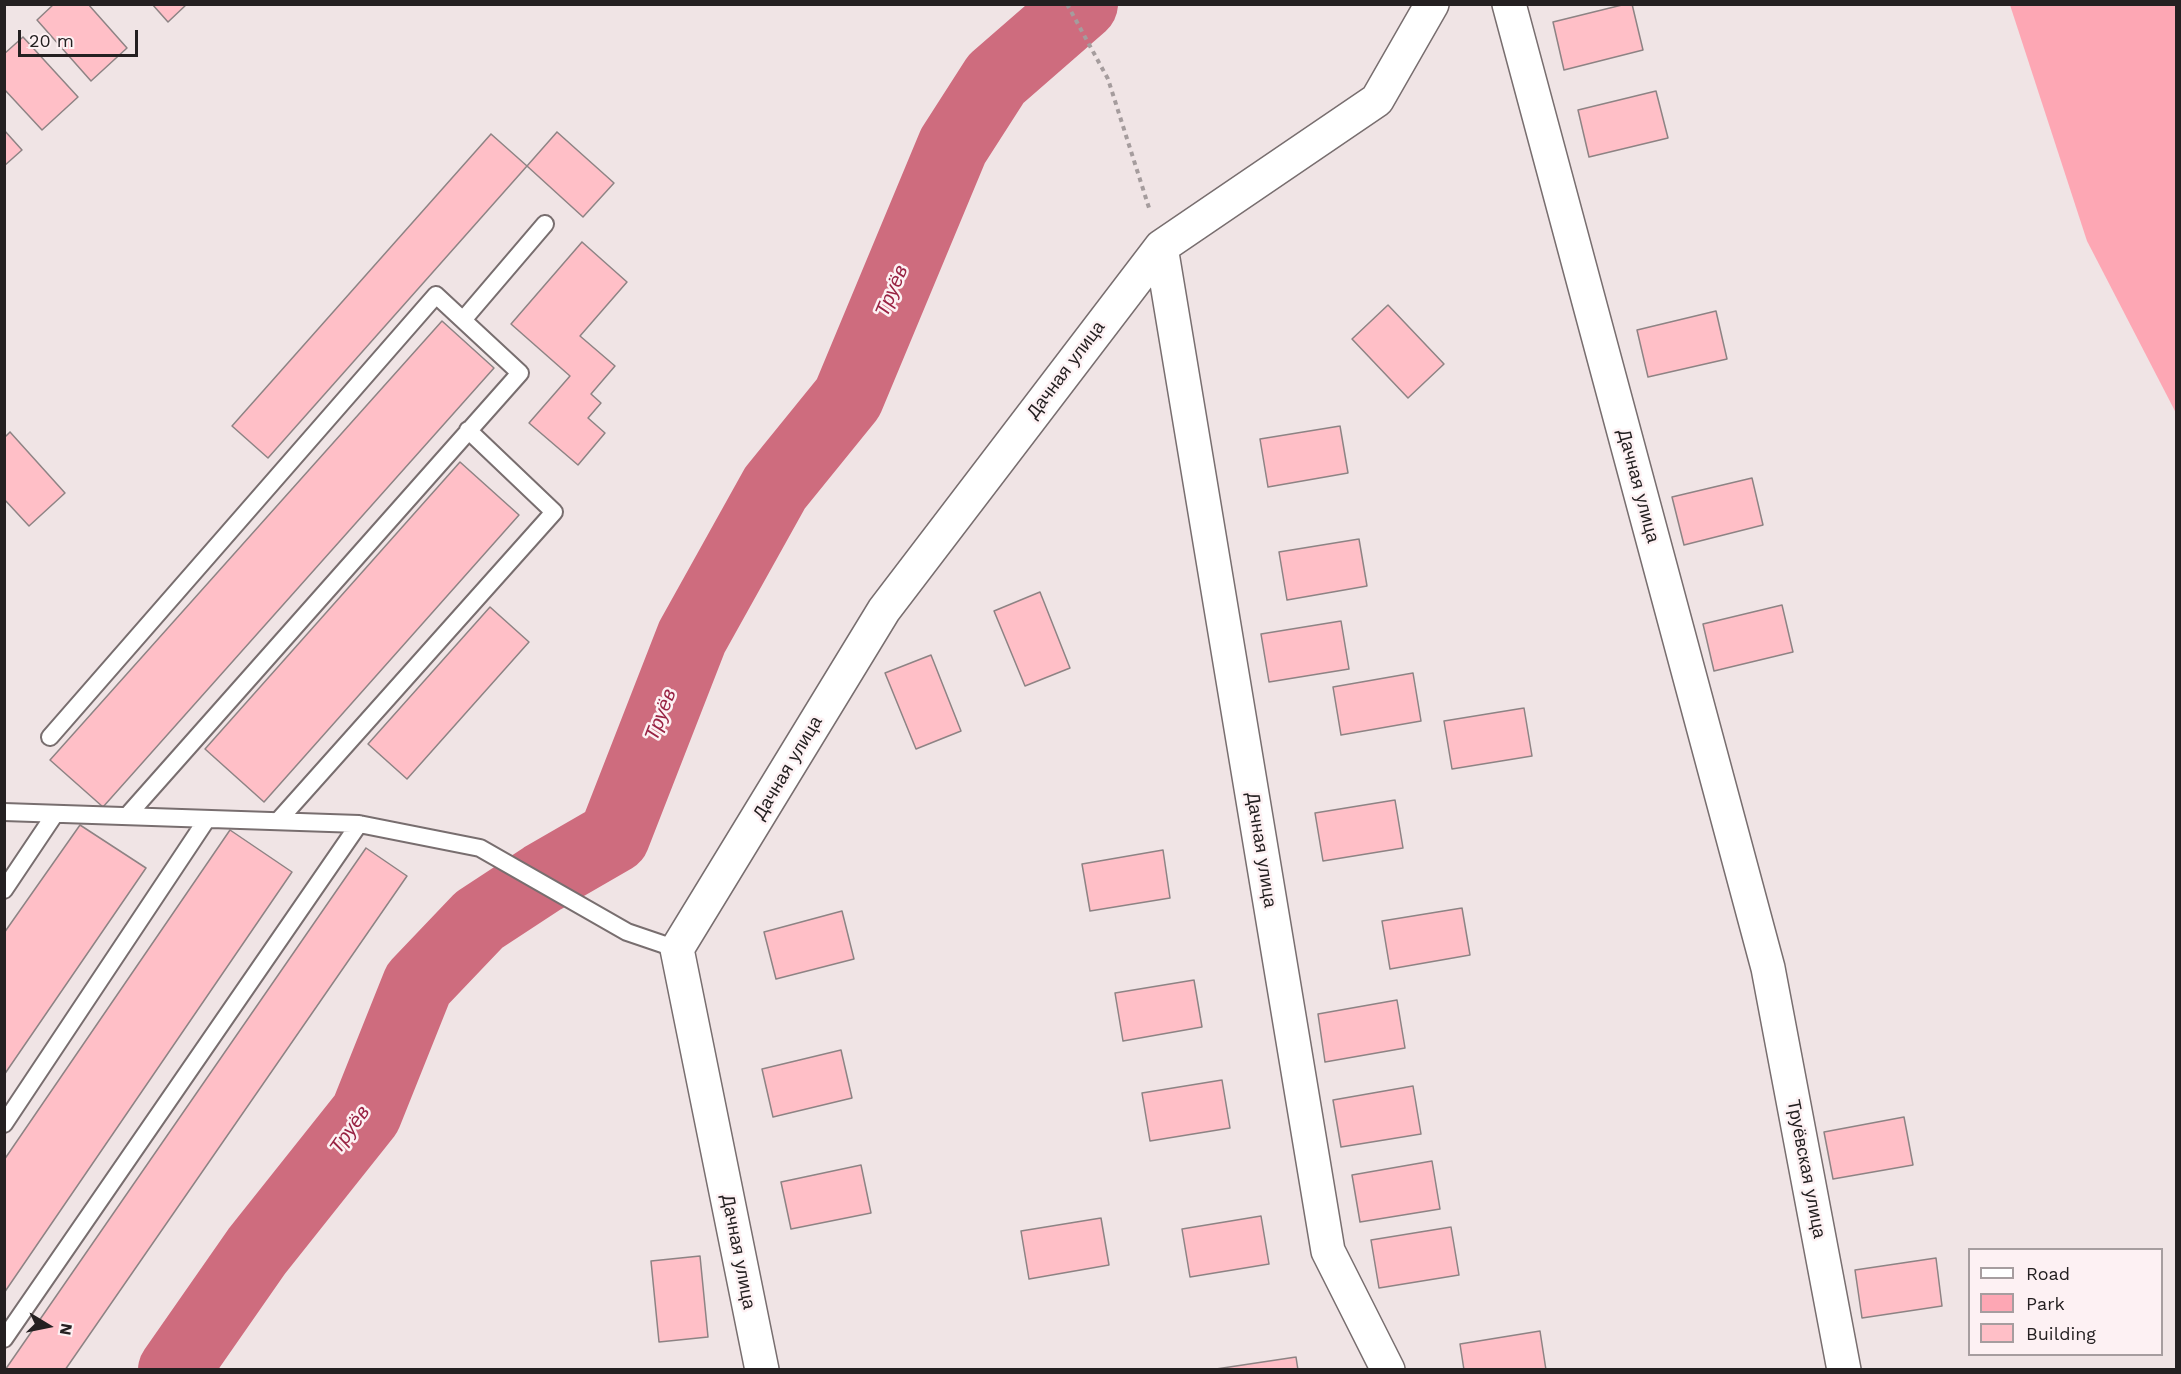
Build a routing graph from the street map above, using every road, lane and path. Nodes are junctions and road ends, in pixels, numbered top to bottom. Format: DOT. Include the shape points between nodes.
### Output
graph roads {
  1 [pos="1067,4"];
  2 [pos="1432,4"];
  3 [pos="1509,4"];
  4 [pos="545,224"];
  5 [pos="1161,247"];
  6 [pos="463,320"];
  7 [pos="468,430"];
  8 [pos="50,737"];
  9 [pos="4,812"];
  10 [pos="55,814"];
  11 [pos="127,816"];
  12 [pos="207,819"];
  13 [pos="278,821"];
  14 [pos="359,824"];
  15 [pos="4,890"];
  16 [pos="677,950"];
  17 [pos="1768,968"];
  18 [pos="4,1124"];
  19 [pos="4,1339"];
  20 [pos="762,1370"];
  21 [pos="1389,1370"];
  22 [pos="1844,1370"];
  1 -- 5 [label="path" via="1108,79"];
  2 -- 5 [label="street, Дачная улица" via="1377,100"];
  3 -- 17 [label="street, Дачная улица"];
  4 -- 6 [label="lane"];
  5 -- 16 [label="street, Дачная улица" via="884,610"];
  5 -- 21 [label="street, Дачная улица" via="1328,1251"];
  6 -- 7 [label="lane" via="520,374"];
  6 -- 8 [label="lane" via="436,295"];
  7 -- 11 [label="lane"];
  7 -- 13 [label="lane" via="554,512"];
  9 -- 10 [label="lane"];
  10 -- 11 [label="lane"];
  10 -- 15 [label="lane"];
  11 -- 12 [label="lane"];
  12 -- 13 [label="lane"];
  12 -- 18 [label="lane"];
  13 -- 14 [label="lane"];
  14 -- 16 [label="lane" via="480,848 627,932"];
  14 -- 19 [label="lane"];
  16 -- 20 [label="street, Дачная улица"];
  17 -- 22 [label="street, Труёвская улица"];
}
